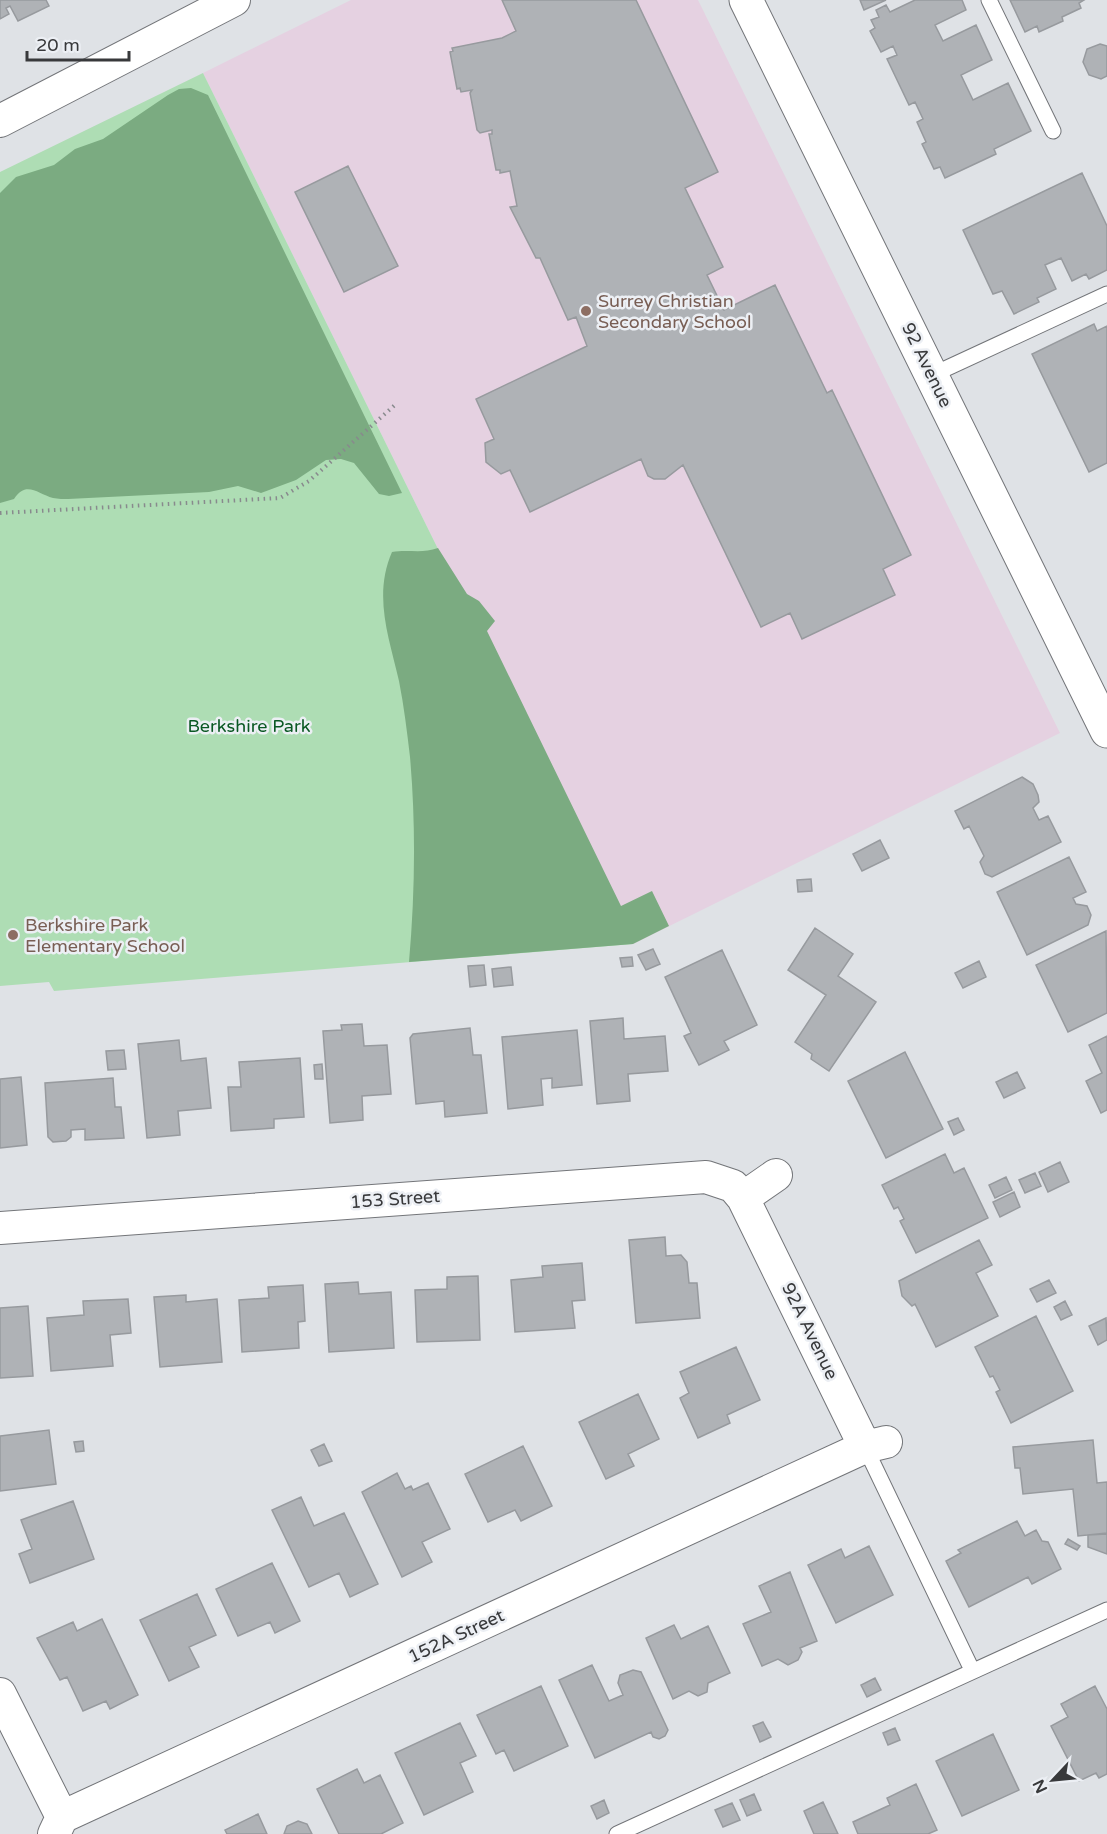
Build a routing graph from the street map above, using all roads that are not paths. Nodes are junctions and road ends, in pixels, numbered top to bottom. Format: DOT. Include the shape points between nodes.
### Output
graph roads {
  1 [pos="234,0"];
  2 [pos="746,0"];
  3 [pos="989,0"];
  4 [pos="0,121"];
  5 [pos="1053,131"];
  6 [pos="1107,294"];
  7 [pos="932,375"];
  8 [pos="1107,731"];
  9 [pos="776,1175"];
  10 [pos="743,1198"];
  11 [pos="0,1228"];
  12 [pos="876,1444"];
  13 [pos="1107,1610"];
  14 [pos="972,1670"];
  15 [pos="0,1694"];
  16 [pos="58,1826"];
  17 [pos="617,1834"];
  1 -- 4 [label="street"];
  2 -- 7 [label="street, 92 Avenue"];
  3 -- 5 [label="lane"];
  6 -- 7 [label="lane"];
  7 -- 8 [label="street, 92 Avenue"];
  9 -- 10 [label="street"];
  10 -- 11 [label="street, 153 Street" via="733,1186 706,1177"];
  10 -- 12 [label="street, 92A Avenue"];
  12 -- 14 [label="lane"];
  12 -- 16 [label="street, 152A Street"];
  13 -- 14 [label="lane"];
  14 -- 17 [label="lane"];
  15 -- 16 [label="street"];
}
